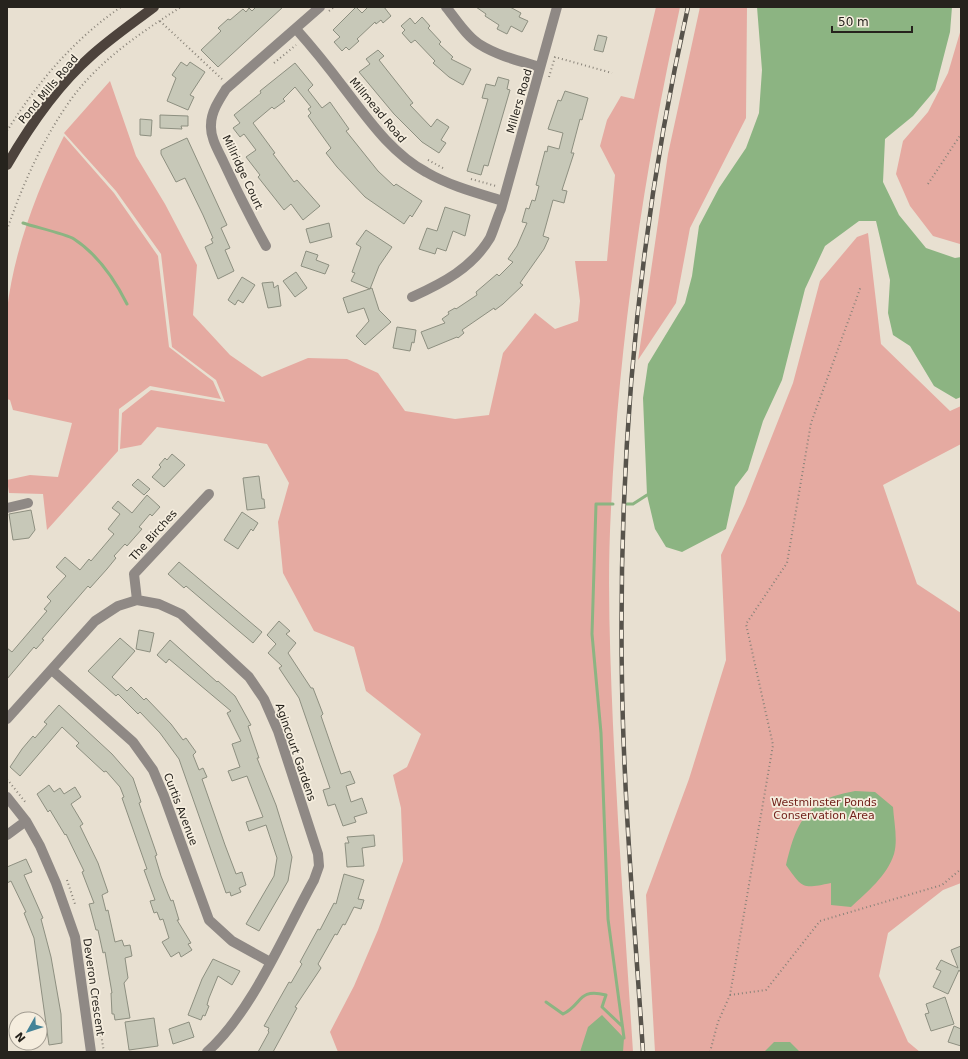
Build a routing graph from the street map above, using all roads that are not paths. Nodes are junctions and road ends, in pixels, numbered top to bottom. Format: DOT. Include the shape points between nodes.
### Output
graph roads {
  1 [pos="154,7"];
  2 [pos="446,7"];
  3 [pos="557,7"];
  4 [pos="322,11"];
  5 [pos="296,29"];
  6 [pos="540,67"];
  7 [pos="7,164"];
  8 [pos="503,201"];
  9 [pos="266,246"];
  10 [pos="412,297"];
  11 [pos="209,494"];
  12 [pos="28,503"];
  13 [pos="7,508"];
  14 [pos="137,600"];
  15 [pos="52,670"];
  16 [pos="7,719"];
  17 [pos="7,797"];
  18 [pos="26,821"];
  19 [pos="7,835"];
  20 [pos="270,962"];
  21 [pos="91,1052"];
  22 [pos="207,1052"];
  1 -- 7 [label="main road, Pond Mills Road" via="91,56 54,96"];
  2 -- 6 [label="street" via="478,44 496,53"];
  3 -- 6 [label="street, Millers Road"];
  4 -- 5 [label="street, Millridge Court"];
  5 -- 8 [label="street, Millmead Road" via="398,153 426,172 460,188"];
  5 -- 9 [label="street, Millridge Court" via="230,86 211,118 210,127 214,140"];
  6 -- 8 [label="street, Millers Road"];
  8 -- 10 [label="street, Millers Road" via="490,238 471,263 442,284"];
  11 -- 14 [label="street, The Birches" via="134,574"];
  12 -- 13 [label="street"];
  14 -- 15 [label="street, Agincourt Gardens" via="118,606 95,621"];
  14 -- 20 [label="street, Agincourt Gardens" via="159,604 181,614 249,677 264,699 278,731 318,854 318,866 314,880"];
  15 -- 16 [label="street, Agincourt Gardens"];
  15 -- 20 [label="street, Curtis Avenue" via="133,742 153,770 209,920 232,941"];
  17 -- 18 [label="street, Deveron Crescent"];
  18 -- 19 [label="street"];
  18 -- 21 [label="street, Deveron Crescent" via="56,883 75,937"];
  20 -- 22 [label="street, Agincourt Gardens" via="242,1012"];
}
